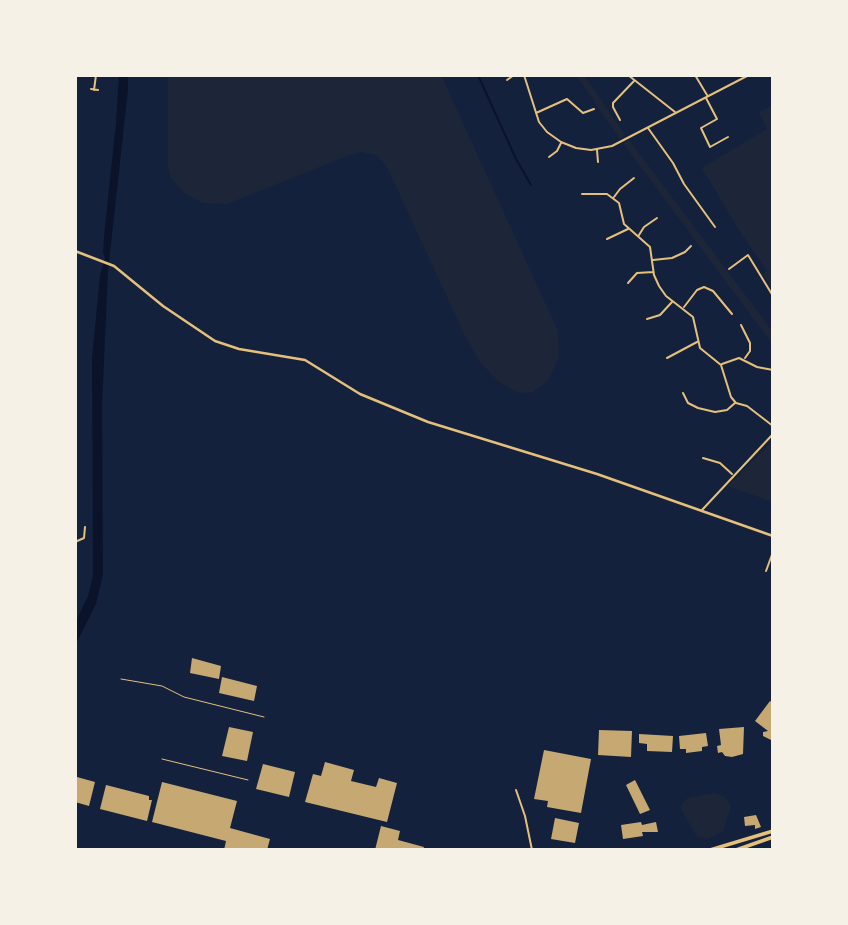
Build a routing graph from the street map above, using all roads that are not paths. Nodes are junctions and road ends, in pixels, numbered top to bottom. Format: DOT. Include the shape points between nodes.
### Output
graph roads {
  1 [pos="96,75"];
  2 [pos="514,75"];
  3 [pos="524,75"];
  4 [pos="628,75"];
  5 [pos="695,75"];
  6 [pos="749,75"];
  7 [pos="507,80"];
  8 [pos="635,80"];
  9 [pos="94,90"];
  10 [pos="707,97"];
  11 [pos="594,109"];
  12 [pos="535,113"];
  13 [pos="676,113"];
  14 [pos="620,121"];
  15 [pos="648,127"];
  16 [pos="728,137"];
  17 [pos="561,142"];
  18 [pos="597,149"];
  19 [pos="549,157"];
  20 [pos="598,162"];
  21 [pos="634,178"];
  22 [pos="582,194"];
  23 [pos="614,198"];
  24 [pos="657,218"];
  25 [pos="715,227"];
  26 [pos="629,229"];
  27 [pos="639,236"];
  28 [pos="607,239"];
  29 [pos="691,246"];
  30 [pos="75,251"];
  31 [pos="652,260"];
  32 [pos="729,269"];
  33 [pos="654,272"];
  34 [pos="628,283"];
  35 [pos="773,296"];
  36 [pos="673,302"];
  37 [pos="684,308"];
  38 [pos="732,314"];
  39 [pos="647,319"];
  40 [pos="741,324"];
  41 [pos="697,342"];
  42 [pos="667,358"];
  43 [pos="745,359"];
  44 [pos="721,365"];
  45 [pos="773,370"];
  46 [pos="683,393"];
  47 [pos="736,402"];
  48 [pos="773,426"];
  49 [pos="773,434"];
  50 [pos="703,458"];
  51 [pos="711,460"];
  52 [pos="709,468"];
  53 [pos="733,475"];
  54 [pos="702,510"];
  55 [pos="85,527"];
  56 [pos="773,536"];
  57 [pos="75,542"];
  58 [pos="773,552"];
  59 [pos="766,571"];
  60 [pos="121,679"];
  61 [pos="264,717"];
  62 [pos="162,759"];
  63 [pos="248,780"];
  64 [pos="516,790"];
  65 [pos="773,831"];
  66 [pos="773,837"];
  67 [pos="531,850"];
  68 [pos="710,850"];
  69 [pos="736,850"];
  1 -- 9 [label="street"];
  2 -- 7 [label="street"];
  3 -- 12 [label="street"];
  4 -- 8 [label="street"];
  5 -- 10 [label="street"];
  6 -- 10 [label="street"];
  8 -- 13 [label="street"];
  8 -- 14 [label="street" via="613,103"];
  10 -- 13 [label="street"];
  10 -- 16 [label="street" via="717,119 701,128 710,147"];
  11 -- 12 [label="street" via="583,113 567,99"];
  12 -- 17 [label="street" via="538,122"];
  13 -- 15 [label="street"];
  15 -- 18 [label="street"];
  15 -- 25 [label="street"];
  17 -- 18 [label="street"];
  17 -- 19 [label="street"];
  18 -- 20 [label="street"];
  21 -- 23 [label="street"];
  22 -- 23 [label="street"];
  23 -- 26 [label="street"];
  24 -- 27 [label="street" via="644,226"];
  26 -- 27 [label="street"];
  26 -- 28 [label="street"];
  27 -- 31 [label="street" via="650,247"];
  29 -- 31 [label="street" via="672,258"];
  30 -- 54 [label="street" via="112,265 215,341 305,360 360,394 428,422"];
  31 -- 33 [label="street"];
  32 -- 35 [label="street" via="748,255"];
  33 -- 34 [label="street" via="637,273"];
  33 -- 36 [label="street"];
  36 -- 37 [label="street"];
  36 -- 39 [label="street"];
  37 -- 38 [label="street" via="704,287"];
  37 -- 41 [label="street" via="696,324"];
  40 -- 43 [label="street" via="750,343"];
  41 -- 42 [label="street"];
  41 -- 44 [label="street"];
  43 -- 44 [label="street" via="734,358"];
  43 -- 45 [label="street"];
  44 -- 47 [label="street"];
  46 -- 47 [label="street" via="688,403 715,412"];
  47 -- 48 [label="street"];
  49 -- 53 [label="street"];
  50 -- 51 [label="street"];
  51 -- 52 [label="street"];
  51 -- 53 [label="street"];
  53 -- 54 [label="street"];
  54 -- 56 [label="street"];
  55 -- 57 [label="street" via="84,538"];
  58 -- 59 [label="street"];
  60 -- 61 [label="lane" via="162,686 184,697"];
  62 -- 63 [label="lane"];
  64 -- 67 [label="street"];
  65 -- 68 [label="highway"];
  66 -- 69 [label="highway"];
}
